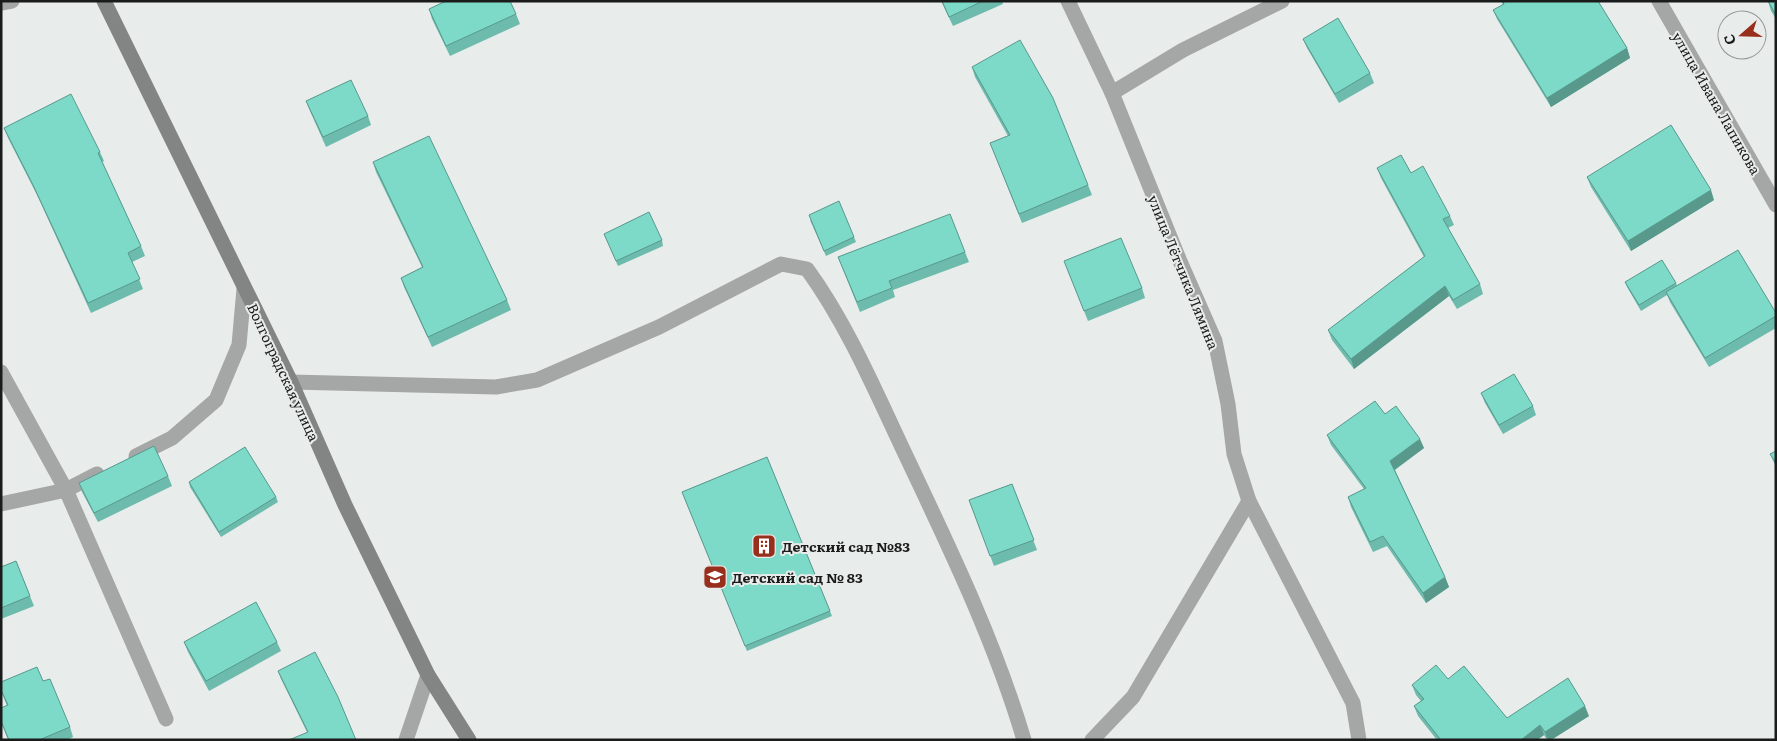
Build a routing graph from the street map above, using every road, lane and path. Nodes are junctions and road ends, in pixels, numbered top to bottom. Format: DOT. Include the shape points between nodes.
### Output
graph roads {
  1 [pos="12,1"];
  2 [pos="104,1"];
  3 [pos="1068,1"];
  4 [pos="1282,1"];
  5 [pos="1659,1"];
  6 [pos="1,3"];
  7 [pos="1112,93"];
  8 [pos="1776,205"];
  9 [pos="244,289"];
  10 [pos="1,372"];
  11 [pos="291,382"];
  12 [pos="66,490"];
  13 [pos="1250,501"];
  14 [pos="1,504"];
  15 [pos="428,676"];
  16 [pos="166,719"];
  17 [pos="406,740"];
  18 [pos="469,740"];
  19 [pos="1024,740"];
  20 [pos="1092,740"];
  21 [pos="1360,740"];
  1 -- 6 [label="street"];
  2 -- 9 [label="street, Волгоградская улица"];
  3 -- 7 [label="street, улица Лётчика Лямина"];
  4 -- 7 [label="street" via="1183,50"];
  5 -- 8 [label="street, улица Ивана Лапикова"];
  7 -- 13 [label="street, улица Лётчика Лямина" via="1214,342 1228,404 1234,454"];
  9 -- 11 [label="street, Волгоградская улица"];
  9 -- 12 [label="street" via="240,345 216,400 172,438"];
  10 -- 12 [label="street"];
  11 -- 15 [label="street, Волгоградская улица" via="345,505"];
  11 -- 19 [label="street" via="496,387 537,380 659,327 781,264 807,269 829,298 967,586 1009,689"];
  12 -- 14 [label="street"];
  12 -- 16 [label="street"];
  13 -- 20 [label="street" via="1134,698"];
  13 -- 21 [label="street, улица Лётчика Лямина" via="1353,703"];
  15 -- 17 [label="street"];
  15 -- 18 [label="street, Волгоградская улица"];
}
